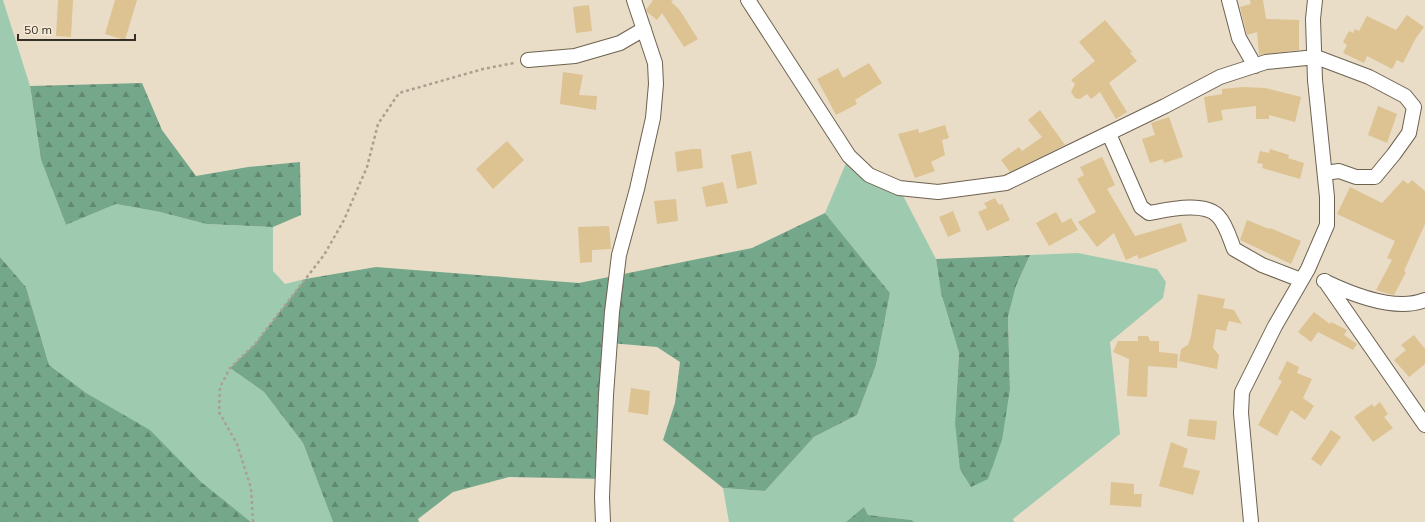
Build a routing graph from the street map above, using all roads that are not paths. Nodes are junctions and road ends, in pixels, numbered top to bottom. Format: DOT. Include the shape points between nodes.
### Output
graph roads {
  1 [pos="634,0"];
  2 [pos="748,0"];
  3 [pos="1229,0"];
  4 [pos="1315,0"];
  5 [pos="644,29"];
  6 [pos="1316,57"];
  7 [pos="528,60"];
  8 [pos="1255,66"];
  9 [pos="1109,134"];
  10 [pos="1325,173"];
  11 [pos="1305,275"];
  12 [pos="1325,281"];
  13 [pos="1425,300"];
  14 [pos="1425,425"];
  15 [pos="603,522"];
  16 [pos="1251,522"];
  1 -- 5 [label="street"];
  2 -- 9 [label="street" via="849,156 869,175 899,188 938,192 1006,184"];
  3 -- 8 [label="street" via="1239,38"];
  4 -- 6 [label="street" via="1313,19"];
  5 -- 7 [label="street" via="620,43 575,56"];
  5 -- 15 [label="street" via="655,63 656,84 653,118 638,189 619,255 612,312 606,395"];
  6 -- 8 [label="street" via="1266,62"];
  6 -- 10 [label="street"];
  6 -- 10 [label="street" via="1369,77 1405,96 1414,107 1408,133 1375,177 1356,177 1339,171"];
  8 -- 9 [label="street" via="1220,77"];
  9 -- 11 [label="street" via="1141,207 1149,213 1182,208 1205,210 1218,215 1234,249 1262,264"];
  10 -- 11 [label="street" via="1326,225"];
  11 -- 12 [label="street"];
  11 -- 16 [label="street" via="1274,326 1242,392 1241,413"];
  12 -- 13 [label="street" via="1376,300 1401,304"];
  12 -- 14 [label="street"];
}
